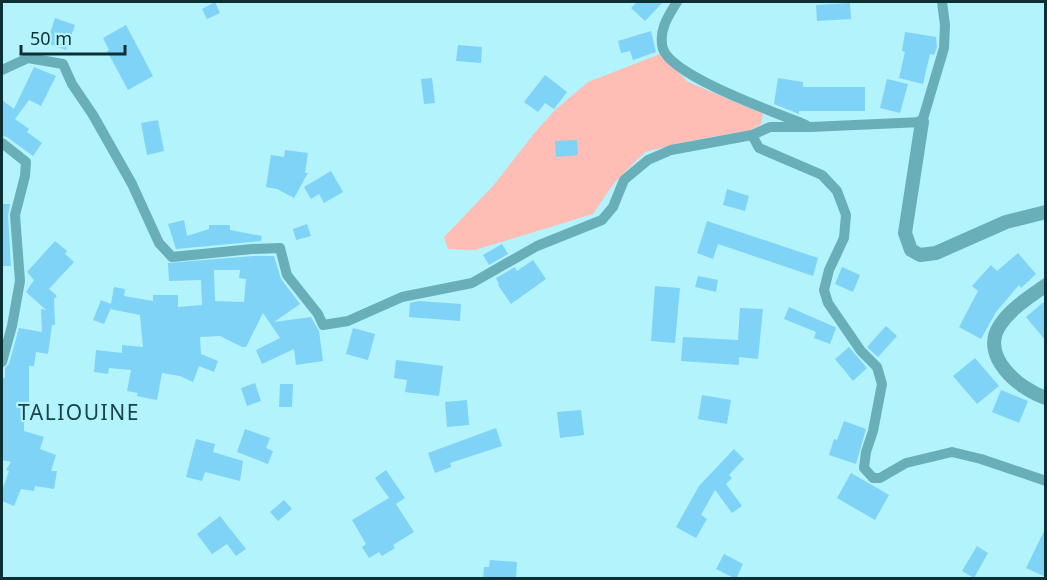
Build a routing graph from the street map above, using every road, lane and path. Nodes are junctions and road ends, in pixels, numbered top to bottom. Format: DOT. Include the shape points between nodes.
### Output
graph roads {
  1 [pos="677,2"];
  2 [pos="942,2"];
  3 [pos="2,70"];
  4 [pos="922,122"];
  5 [pos="812,128"];
  6 [pos="752,135"];
  7 [pos="2,143"];
  8 [pos="1046,212"];
  9 [pos="1046,285"];
  10 [pos="2,362"];
  11 [pos="1046,398"];
  12 [pos="1046,481"];
  1 -- 5 [label="street" via="661,35 664,51 676,64 700,82"];
  2 -- 4 [label="street" via="944,48"];
  3 -- 6 [label="street" via="28,58 63,64 132,184 159,243 172,257 280,248 287,276 323,325 348,321 402,297 472,283 537,246 602,220 613,207 624,180 648,160 670,150"];
  4 -- 5 [label="street"];
  4 -- 8 [label="street" via="905,233 911,250 920,255 936,253 1006,222"];
  5 -- 6 [label="street" via="770,127"];
  6 -- 12 [label="street" via="759,148 822,175 837,191 846,214 844,238 824,290 828,303 861,351 877,366 882,384 864,468 873,478 880,478 906,463 952,452"];
  7 -- 10 [label="street" via="26,162 15,215 20,280"];
  9 -- 11 [label="street" via="999,327 994,345 1000,365 1017,383"];
}
